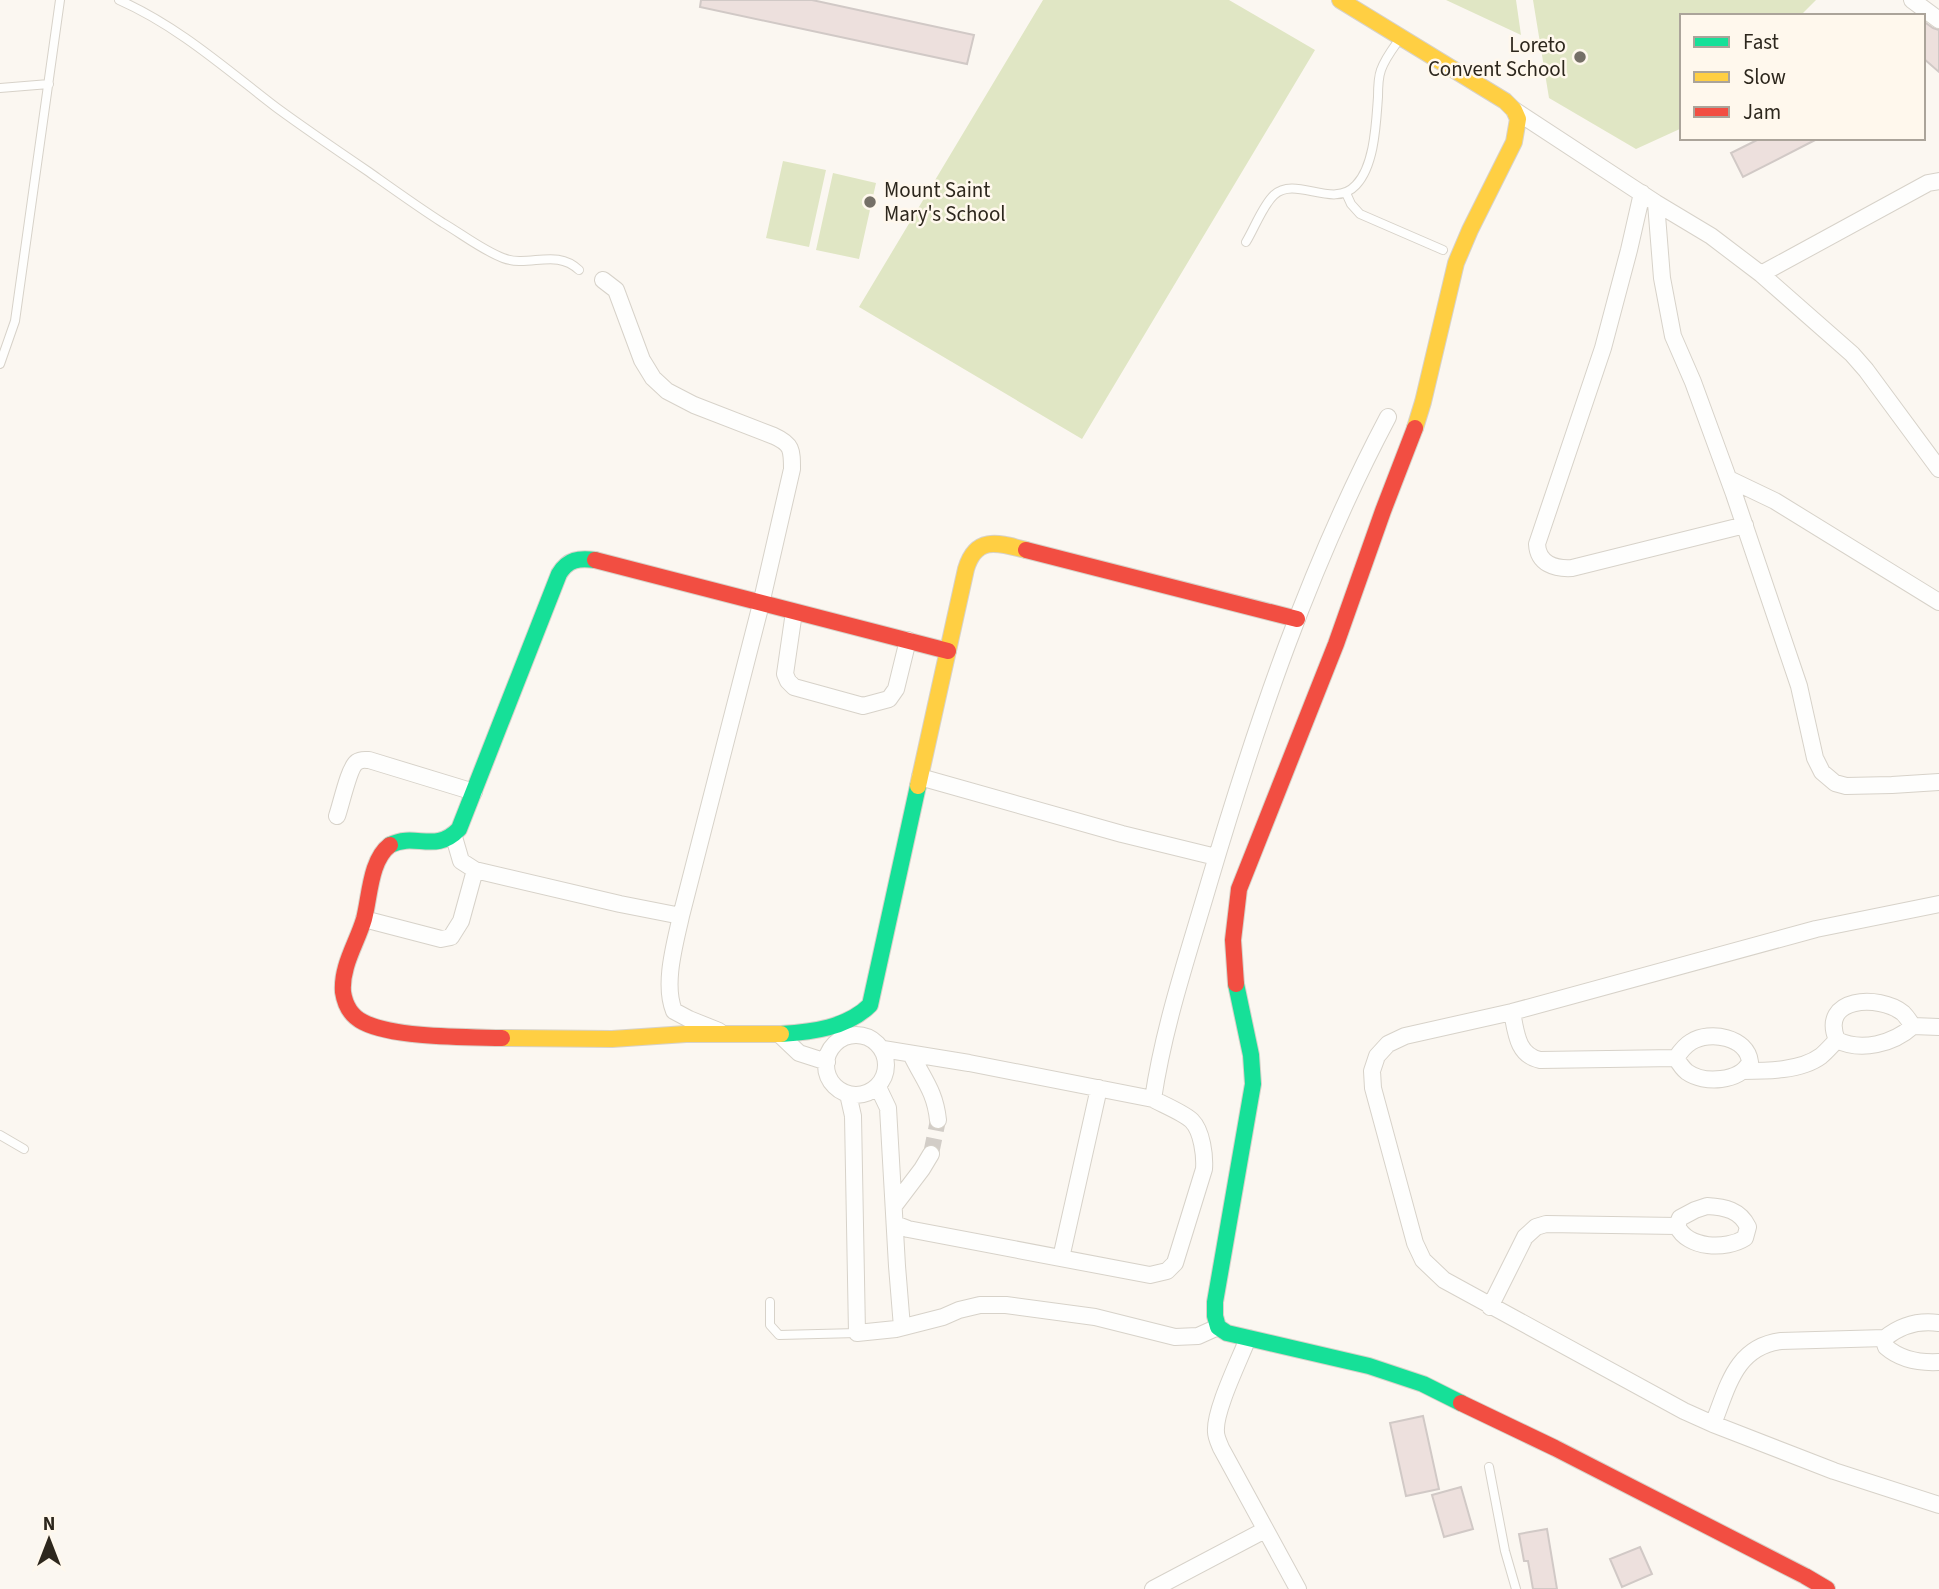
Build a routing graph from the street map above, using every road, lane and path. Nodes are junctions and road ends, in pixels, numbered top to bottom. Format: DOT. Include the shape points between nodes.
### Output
graph roads {
  1 [pos="60,0"];
  2 [pos="119,0"];
  3 [pos="1340,0"];
  4 [pos="1912,0"];
  5 [pos="1939,20"];
  6 [pos="1401,37"];
  7 [pos="49,84"];
  8 [pos="0,88"];
  9 [pos="1514,110"];
  10 [pos="1939,181"];
  11 [pos="1346,193"];
  12 [pos="1649,198"];
  13 [pos="1246,242"];
  14 [pos="1443,250"];
  15 [pos="579,270"];
  16 [pos="1761,274"];
  17 [pos="603,280"];
  18 [pos="0,364"];
  19 [pos="1388,417"];
  20 [pos="1939,469"];
  21 [pos="1729,479"];
  22 [pos="1745,525"];
  23 [pos="1939,602"];
  24 [pos="761,604"];
  25 [pos="793,612"];
  26 [pos="1297,620"];
  27 [pos="908,640"];
  28 [pos="948,651"];
  29 [pos="920,777"];
  30 [pos="1939,782"];
  31 [pos="474,792"];
  32 [pos="337,816"];
  33 [pos="454,837"];
  34 [pos="1216,857"];
  35 [pos="475,870"];
  36 [pos="1939,904"];
  37 [pos="681,916"];
  38 [pos="364,919"];
  39 [pos="864,1011"];
  40 [pos="1513,1012"];
  41 [pos="834,1024"];
  42 [pos="1913,1026"];
  43 [pos="1939,1027"];
  44 [pos="729,1034"];
  45 [pos="779,1034"];
  46 [pos="863,1034"];
  47 [pos="1837,1040"];
  48 [pos="833,1046"];
  49 [pos="883,1049"];
  50 [pos="911,1054"];
  51 [pos="1676,1058"];
  52 [pos="827,1062"];
  53 [pos="1743,1072"];
  54 [pos="878,1087"];
  55 [pos="1099,1088"];
  56 [pos="848,1094"];
  57 [pos="1153,1099"];
  58 [pos="938,1121"];
  59 [pos="0,1135"];
  60 [pos="24,1149"];
  61 [pos="931,1154"];
  62 [pos="894,1206"];
  63 [pos="895,1224"];
  64 [pos="1677,1226"];
  65 [pos="1061,1258"];
  66 [pos="770,1302"];
  67 [pos="1490,1307"];
  68 [pos="1939,1323"];
  69 [pos="902,1327"];
  70 [pos="1217,1327"];
  71 [pos="857,1334"];
  72 [pos="1248,1338"];
  73 [pos="1885,1338"];
  74 [pos="1939,1362"];
  75 [pos="1713,1424"];
  76 [pos="1489,1467"];
  77 [pos="1939,1505"];
  78 [pos="1265,1530"];
  79 [pos="1153,1589"];
  80 [pos="1298,1589"];
  81 [pos="1516,1589"];
  82 [pos="1827,1589"];
  1 -- 7 [label="lane"];
  2 -- 15 [label="lane" via="222,63 277,108 490,252 510,260 564,260"];
  3 -- 6 [label="street"];
  4 -- 5 [label="street"];
  6 -- 9 [label="street"];
  6 -- 11 [label="lane" via="1381,69 1370,156 1363,176"];
  7 -- 8 [label="lane"];
  7 -- 18 [label="lane" via="15,321"];
  9 -- 12 [label="street"];
  9 -- 70 [label="street" via="1518,119 1514,142 1456,263 1408,452 1239,889 1234,969 1253,1084 1215,1302"];
  10 -- 16 [label="street"];
  11 -- 13 [label="lane" via="1283,190 1270,200"];
  11 -- 14 [label="lane" via="1360,214"];
  12 -- 16 [label="street"];
  12 -- 21 [label="street" via="1670,325"];
  12 -- 22 [label="street" via="1629,250 1538,552 1551,566 1572,568"];
  16 -- 20 [label="street" via="1859,362"];
  17 -- 24 [label="street" via="616,290 642,360 667,391 785,441 791,448 792,469"];
  19 -- 26 [label="street" via="1363,463"];
  21 -- 22 [label="street"];
  21 -- 23 [label="street" via="1785,506"];
  22 -- 30 [label="street" via="1822,772 1846,786"];
  24 -- 25 [label="street"];
  24 -- 31 [label="street" via="600,561 570,561 559,574"];
  24 -- 37 [label="street"];
  25 -- 27 [label="street"];
  25 -- 27 [label="street" via="788,681 793,687 863,705 889,699 896,689"];
  26 -- 28 [label="street" via="988,543 974,550 968,564"];
  26 -- 34 [label="street"];
  27 -- 28 [label="street"];
  28 -- 29 [label="street"];
  29 -- 34 [label="street"];
  29 -- 39 [label="street" via="870,1006"];
  31 -- 32 [label="street" via="362,760 352,769"];
  31 -- 33 [label="street"];
  33 -- 35 [label="street" via="461,861"];
  33 -- 38 [label="street" via="438,842 401,840 384,847"];
  34 -- 57 [label="street" via="1176,991"];
  35 -- 37 [label="street"];
  35 -- 38 [label="street" via="461,921 451,937 441,939"];
  36 -- 40 [label="street" via="1816,929"];
  37 -- 44 [label="street" via="669,998 674,1011"];
  38 -- 44 [label="street" via="345,969 344,1001 352,1017 383,1029 459,1038"];
  39 -- 41 [label="street"];
  39 -- 46 [label="street"];
  40 -- 51 [label="street" via="1521,1046 1531,1058"];
  40 -- 67 [label="street" via="1405,1036 1382,1050 1372,1070 1404,1205 1423,1260 1444,1280"];
  41 -- 45 [label="street" via="806,1033"];
  41 -- 48 [label="street"];
  42 -- 43 [label="street"];
  42 -- 47 [label="street" via="1882,1043 1855,1046"];
  42 -- 47 [label="street" via="1896,1009 1854,1002 1836,1017"];
  44 -- 45 [label="street"];
  45 -- 52 [label="street" via="799,1053"];
  46 -- 48 [label="street" via="849,1034"];
  46 -- 49 [label="street"];
  47 -- 53 [label="street" via="1801,1065"];
  48 -- 52 [label="street"];
  49 -- 50 [label="street"];
  49 -- 54 [label="street" via="886,1061"];
  50 -- 55 [label="street"];
  50 -- 58 [label="street" via="932,1091"];
  51 -- 53 [label="street" via="1699,1077 1726,1078"];
  51 -- 53 [label="street" via="1698,1038 1723,1038 1747,1051 1750,1062"];
  52 -- 56 [label="street" via="832,1084"];
  54 -- 56 [label="street" via="863,1095"];
  54 -- 62 [label="street" via="888,1108"];
  55 -- 57 [label="street"];
  55 -- 65 [label="street"];
  56 -- 71 [label="street" via="853,1115"];
  57 -- 65 [label="street" via="1192,1120 1205,1154 1175,1263 1167,1271 1150,1275"];
  59 -- 60 [label="lane"];
  61 -- 62 [label="street"];
  62 -- 63 [label="street"];
  63 -- 65 [label="street"];
  63 -- 69 [label="street"];
  64 -- 67 [label="street" via="1536,1227 1525,1237"];
  66 -- 71 [label="lane" via="770,1325 779,1335"];
  67 -- 75 [label="street"];
  68 -- 73 [label="street" via="1904,1325"];
  69 -- 70 [label="street" via="981,1305 1095,1317 1175,1337 1198,1336"];
  69 -- 71 [label="street"];
  70 -- 72 [label="street"];
  72 -- 78 [label="street" via="1221,1406 1216,1435"];
  72 -- 82 [label="street" via="1369,1366 1423,1384"];
  73 -- 74 [label="street" via="1886,1347 1895,1354 1919,1362"];
  73 -- 75 [label="street" via="1759,1346 1737,1367"];
  75 -- 77 [label="street"];
  76 -- 81 [label="lane"];
  78 -- 79 [label="street"];
  78 -- 80 [label="street"];
}
